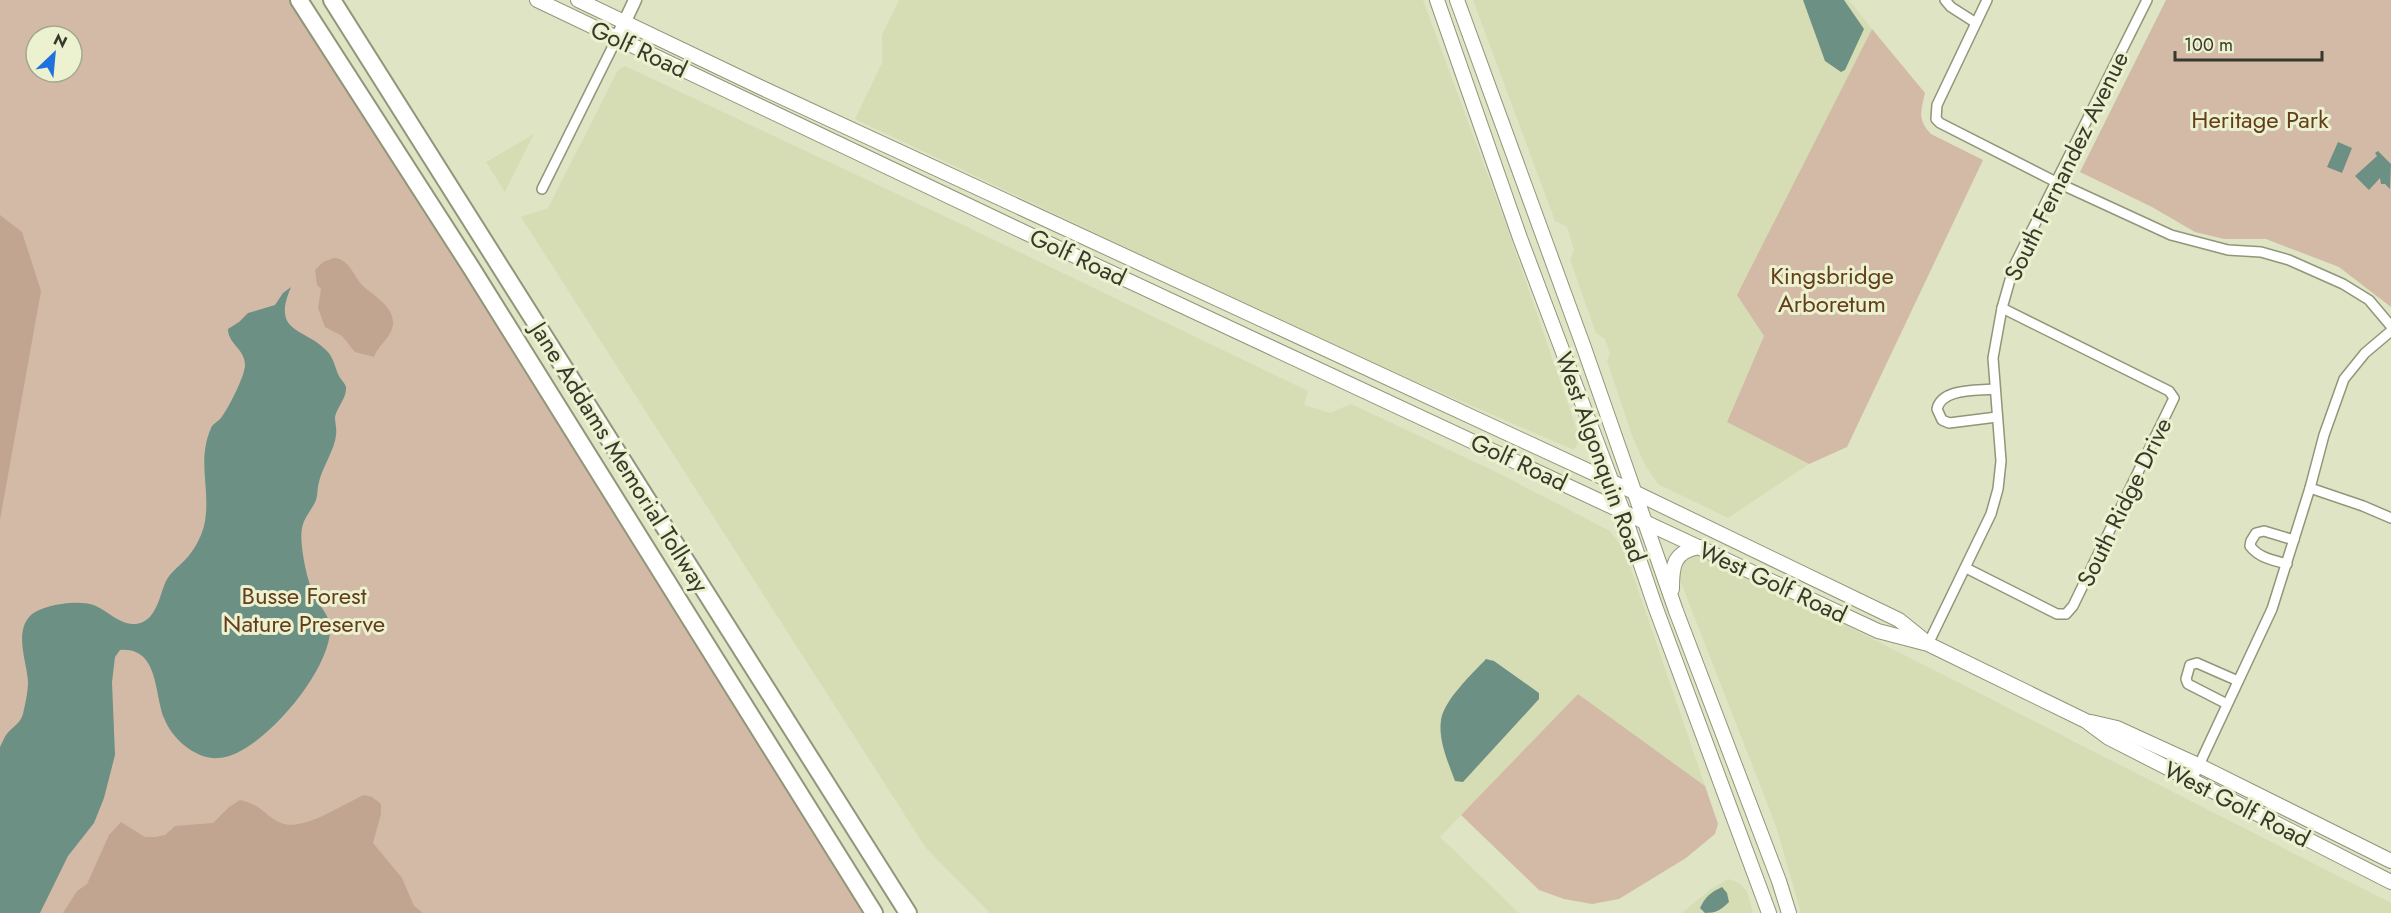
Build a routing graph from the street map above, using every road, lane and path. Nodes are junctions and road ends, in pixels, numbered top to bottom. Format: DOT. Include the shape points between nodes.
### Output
graph roads {
  1 [pos="299,0"];
  2 [pos="332,0"];
  3 [pos="537,0"];
  4 [pos="579,0"];
  5 [pos="635,0"];
  6 [pos="1437,0"];
  7 [pos="1458,0"];
  8 [pos="1945,0"];
  9 [pos="1987,0"];
  10 [pos="2147,0"];
  11 [pos="625,21"];
  12 [pos="1976,23"];
  13 [pos="617,38"];
  14 [pos="2056,182"];
  15 [pos="542,189"];
  16 [pos="2002,308"];
  17 [pos="2391,326"];
  18 [pos="2391,331"];
  19 [pos="1994,389"];
  20 [pos="1997,417"];
  21 [pos="1612,482"];
  22 [pos="2310,489"];
  23 [pos="1634,492"];
  24 [pos="1622,509"];
  25 [pos="2391,518"];
  26 [pos="1644,520"];
  27 [pos="2294,540"];
  28 [pos="1699,547"];
  29 [pos="2287,564"];
  30 [pos="1966,568"];
  31 [pos="1672,600"];
  32 [pos="1928,644"];
  33 [pos="2238,681"];
  34 [pos="2227,704"];
  35 [pos="2086,721"];
  36 [pos="2198,765"];
  37 [pos="2192,780"];
  38 [pos="2391,861"];
  39 [pos="2391,882"];
  40 [pos="873,913"];
  41 [pos="908,913"];
  42 [pos="1769,913"];
  43 [pos="1789,913"];
  1 -- 40 [label="highway, Jane Addams Memorial Tollway" via="472,269"];
  2 -- 41 [label="highway, Jane Addams Memorial Tollway"];
  3 -- 13 [label="main road, Golf Road"];
  4 -- 11 [label="main road, Golf Road"];
  5 -- 11 [label="main road"];
  6 -- 21 [label="main road, West Algonquin Road" via="1520,238"];
  7 -- 23 [label="main road, West Algonquin Road"];
  8 -- 12 [label="street"];
  9 -- 12 [label="street"];
  10 -- 14 [label="street, South Fernandez Avenue"];
  11 -- 13 [label="main road"];
  11 -- 21 [label="main road, Golf Road"];
  12 -- 14 [label="street" via="1937,105 1940,123"];
  13 -- 15 [label="street"];
  13 -- 24 [label="main road, Golf Road" via="1034,237"];
  14 -- 16 [label="street, South Fernandez Avenue" via="2014,266"];
  14 -- 17 [label="street" via="2171,235 2289,260 2369,300"];
  16 -- 19 [label="street, South Fernandez Avenue" via="1993,358"];
  16 -- 30 [label="street, South Ridge Drive" via="2169,391 2174,398 2066,614 2057,614"];
  18 -- 22 [label="street" via="2365,352 2344,379"];
  19 -- 20 [label="street, South Fernandez Avenue"];
  19 -- 20 [label="street" via="1949,394 1937,409 1948,423"];
  20 -- 30 [label="street, South Fernandez Avenue" via="2001,461 1998,489"];
  21 -- 23 [label="main road, Golf Road"];
  21 -- 24 [label="main road, West Algonquin Road"];
  22 -- 25 [label="street"];
  22 -- 27 [label="street"];
  23 -- 26 [label="main road, West Algonquin Road"];
  23 -- 32 [label="main road, West Golf Road" via="1899,620"];
  24 -- 26 [label="main road, West Golf Road"];
  24 -- 42 [label="main road, West Algonquin Road"];
  26 -- 28 [label="main road, West Golf Road"];
  26 -- 31 [label="main road, West Algonquin Road"];
  27 -- 29 [label="street"];
  27 -- 29 [label="street" via="2264,531 2256,533 2251,541 2254,551"];
  28 -- 31 [label="main road" via="1676,559 1672,569"];
  28 -- 32 [label="main road, West Golf Road" via="1878,630"];
  29 -- 33 [label="street" via="2272,609"];
  30 -- 32 [label="street, South Fernandez Avenue"];
  31 -- 43 [label="main road, West Algonquin Road"];
  32 -- 35 [label="main road, West Golf Road"];
  33 -- 34 [label="street"];
  33 -- 34 [label="street" via="2197,663 2186,670 2188,684"];
  34 -- 36 [label="street"];
  35 -- 36 [label="main road, West Golf Road" via="2117,728"];
  35 -- 37 [label="main road, West Golf Road" via="2109,738"];
  36 -- 37 [label="street"];
  36 -- 38 [label="main road, West Golf Road"];
  37 -- 39 [label="main road, West Golf Road"];
}
